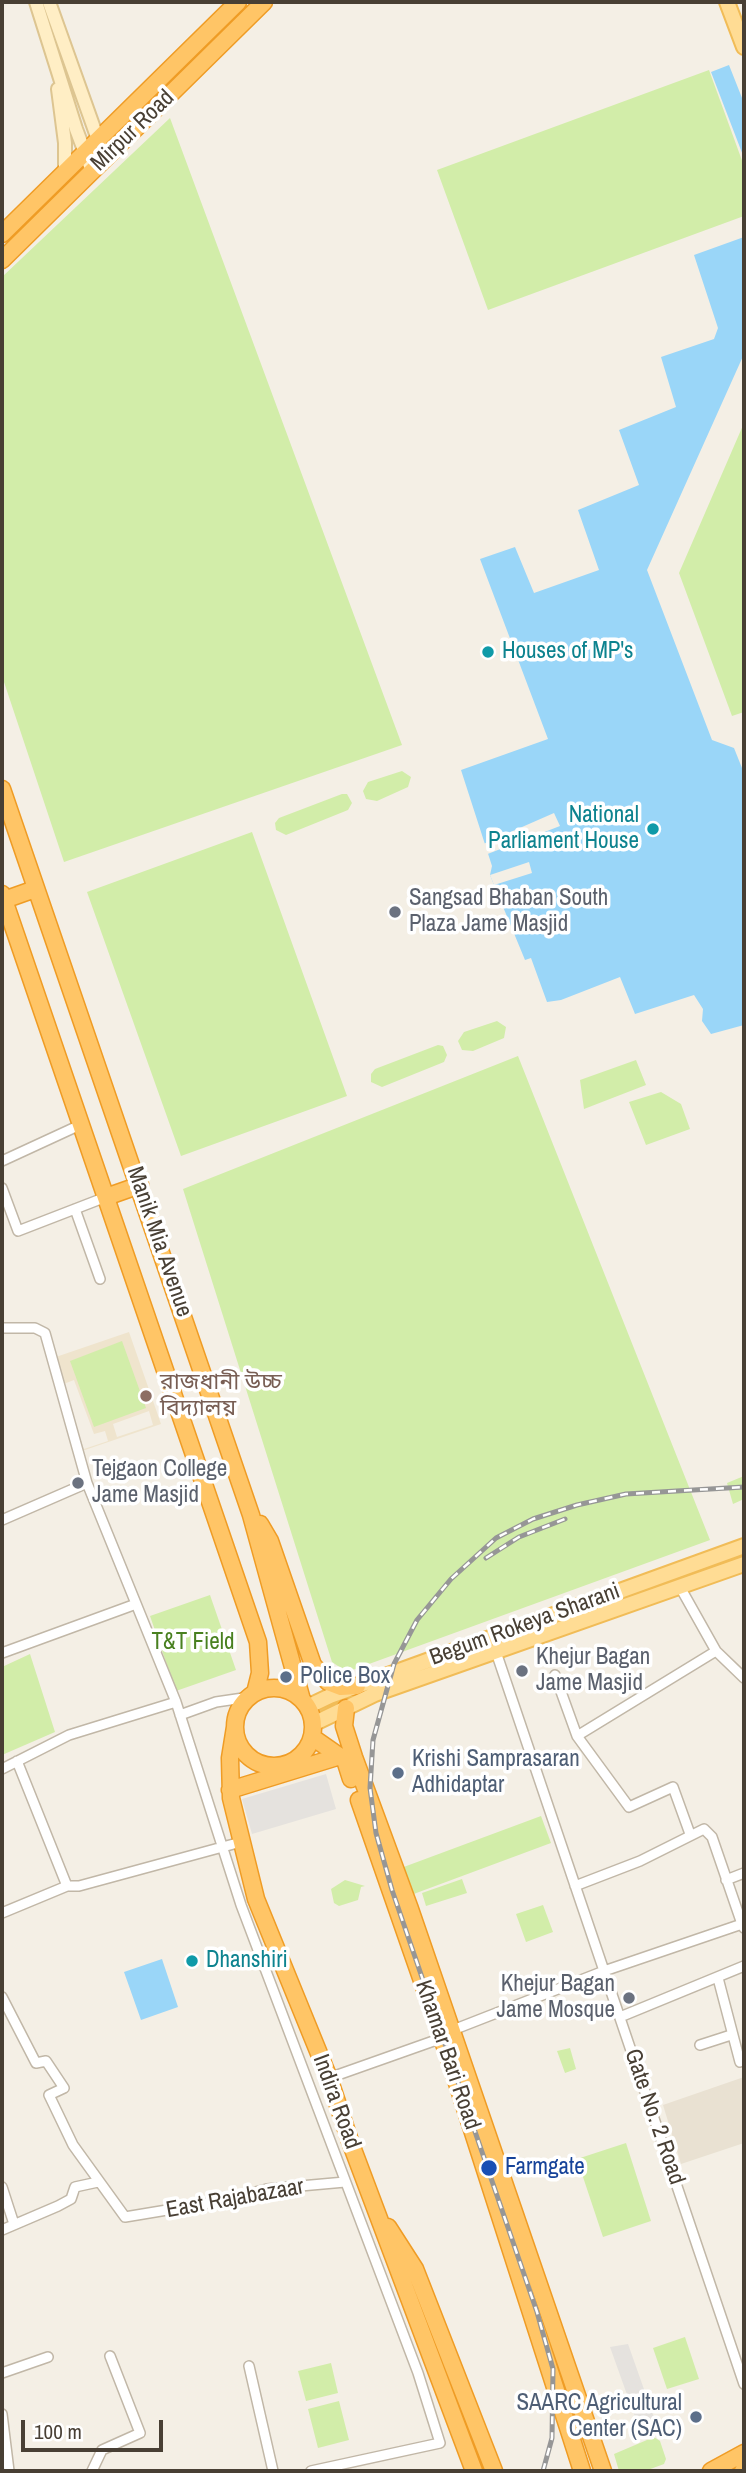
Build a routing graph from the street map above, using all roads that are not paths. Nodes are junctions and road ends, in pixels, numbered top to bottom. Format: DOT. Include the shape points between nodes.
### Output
graph roads {
  1 [pos="36,2"];
  2 [pos="49,2"];
  3 [pos="264,2"];
  4 [pos="727,2"];
  5 [pos="737,2"];
  6 [pos="233,3"];
  7 [pos="744,20"];
  8 [pos="744,47"];
  9 [pos="60,81"];
  10 [pos="156,82"];
  11 [pos="169,96"];
  12 [pos="97,138"];
  13 [pos="85,151"];
  14 [pos="105,159"];
  15 [pos="92,171"];
  16 [pos="65,172"];
  17 [pos="2,234"];
  18 [pos="2,260"];
  19 [pos="2,789"];
  20 [pos="35,889"];
  21 [pos="3,897"];
  22 [pos="80,1125"];
  23 [pos="2,1161"];
  24 [pos="140,1185"];
  25 [pos="2,1188"];
  26 [pos="106,1197"];
  27 [pos="75,1209"];
  28 [pos="100,1279"];
  29 [pos="2,1328"];
  30 [pos="87,1483"];
  31 [pos="251,1515"];
  32 [pos="2,1520"];
  33 [pos="744,1546"];
  34 [pos="744,1564"];
  35 [pos="680,1587"];
  36 [pos="135,1604"];
  37 [pos="716,1651"];
  38 [pos="496,1652"];
  39 [pos="2,1653"];
  40 [pos="555,1675"];
  41 [pos="744,1678"];
  42 [pos="357,1686"];
  43 [pos="252,1695"];
  44 [pos="176,1702"];
  45 [pos="304,1703"];
  46 [pos="346,1708"];
  47 [pos="180,1715"];
  48 [pos="235,1727"];
  49 [pos="312,1731"];
  50 [pos="577,1736"];
  51 [pos="337,1757"];
  52 [pos="17,1761"];
  53 [pos="2,1769"];
  54 [pos="230,1790"];
  55 [pos="690,1834"];
  56 [pos="241,1843"];
  57 [pos="221,1846"];
  58 [pos="744,1873"];
  59 [pos="726,1880"];
  60 [pos="67,1886"];
  61 [pos="575,1886"];
  62 [pos="2,1913"];
  63 [pos="743,1926"];
  64 [pos="744,1966"];
  65 [pos="604,1971"];
  66 [pos="718,1978"];
  67 [pos="2,1997"];
  68 [pos="620,2017"];
  69 [pos="447,2035"];
  70 [pos="731,2035"];
  71 [pos="700,2045"];
  72 [pos="740,2062"];
  73 [pos="330,2078"];
  74 [pos="97,2182"];
  75 [pos="345,2182"];
  76 [pos="2,2187"];
  77 [pos="377,2214"];
  78 [pos="13,2224"];
  79 [pos="2,2230"];
  80 [pos="110,2356"];
  81 [pos="48,2357"];
  82 [pos="249,2366"];
  83 [pos="2,2373"];
  84 [pos="744,2384"];
  85 [pos="2,2414"];
  86 [pos="462,2438"];
  87 [pos="440,2443"];
  88 [pos="744,2453"];
  89 [pos="9,2471"];
  90 [pos="92,2471"];
  91 [pos="273,2471"];
  92 [pos="311,2471"];
  93 [pos="474,2471"];
  94 [pos="494,2471"];
  95 [pos="582,2471"];
  96 [pos="603,2471"];
  97 [pos="711,2471"];
  1 -- 9 [label="main road"];
  2 -- 12 [label="main road"];
  3 -- 11 [label="highway, Mirpur Road"];
  4 -- 8 [label="main road"];
  5 -- 7 [label="main road"];
  6 -- 10 [label="highway, Mirpur Road"];
  9 -- 13 [label="main road"];
  9 -- 16 [label="main road" via="57,94"];
  10 -- 11 [label="highway"];
  10 -- 12 [label="highway, Mirpur Road"];
  11 -- 14 [label="highway, Mirpur Road"];
  12 -- 13 [label="highway, Mirpur Road"];
  12 -- 14 [label="main road"];
  13 -- 15 [label="main road"];
  13 -- 16 [label="highway, Mirpur Road"];
  14 -- 15 [label="highway, Mirpur Road"];
  15 -- 18 [label="highway, Mirpur Road"];
  16 -- 17 [label="highway, Mirpur Road"];
  19 -- 20 [label="highway, Manik Mia Avenue"];
  20 -- 21 [label="highway"];
  20 -- 24 [label="highway, Manik Mia Avenue"];
  21 -- 22 [label="highway, Manik Mia Avenue"];
  22 -- 23 [label="street"];
  22 -- 26 [label="highway, Manik Mia Avenue"];
  24 -- 26 [label="highway"];
  24 -- 31 [label="highway, Manik Mia Avenue"];
  25 -- 27 [label="street" via="18,1231"];
  26 -- 27 [label="street"];
  26 -- 43 [label="highway, Manik Mia Avenue" via="258,1642 260,1673"];
  27 -- 28 [label="street"];
  29 -- 30 [label="street, Indira Road" via="45,1333"];
  30 -- 32 [label="street"];
  30 -- 36 [label="street, Indira Road"];
  31 -- 42 [label="highway" via="270,1541 319,1674 334,1685"];
  31 -- 45 [label="highway, Manik Mia Avenue"];
  33 -- 42 [label="main road, Begum Rokeya Sharani"];
  34 -- 35 [label="main road, Begum Rokeya Sharani"];
  35 -- 37 [label="street"];
  35 -- 38 [label="main road, Begum Rokeya Sharani"];
  36 -- 39 [label="street"];
  36 -- 44 [label="street, Indira Road"];
  37 -- 41 [label="street"];
  37 -- 50 [label="street"];
  38 -- 46 [label="main road, Begum Rokeya Sharani"];
  38 -- 61 [label="street, Gate No. 2 Road"];
  40 -- 50 [label="street"];
  42 -- 45 [label="main road, Begum Rokeya Sharani"];
  43 -- 45 [label="highway" via="281,1689"];
  43 -- 47 [label="street"];
  43 -- 48 [label="highway" via="239,1711"];
  44 -- 47 [label="street, Indira Road"];
  44 -- 52 [label="street" via="69,1735"];
  45 -- 49 [label="highway"];
  46 -- 49 [label="main road, Begum Rokeya Sharani"];
  46 -- 69 [label="highway" via="344,1726"];
  47 -- 57 [label="street, Indira Road"];
  48 -- 49 [label="highway" via="247,1755 268,1766 292,1762 304,1752"];
  48 -- 54 [label="highway, Indira Road"];
  49 -- 51 [label="highway, Khamar Bari Road"];
  50 -- 55 [label="street" via="629,1807 673,1787"];
  51 -- 54 [label="highway"];
  51 -- 69 [label="highway, Khamar Bari Road" via="345,1760"];
  52 -- 53 [label="street"];
  52 -- 60 [label="street"];
  54 -- 56 [label="highway, Indira Road"];
  55 -- 59 [label="street" via="704,1829 709,1832"];
  55 -- 61 [label="street" via="640,1861"];
  56 -- 57 [label="street"];
  56 -- 73 [label="highway, Indira Road" via="256,1899"];
  57 -- 60 [label="street"];
  57 -- 75 [label="street, Indira Road"];
  58 -- 59 [label="street"];
  59 -- 63 [label="street"];
  60 -- 62 [label="street"];
  61 -- 65 [label="street, Gate No. 2 Road"];
  63 -- 65 [label="street"];
  64 -- 66 [label="street"];
  65 -- 68 [label="street, Gate No. 2 Road"];
  65 -- 69 [label="street"];
  66 -- 68 [label="street"];
  66 -- 70 [label="street"];
  67 -- 74 [label="street" via="36,2063 46,2060 64,2088 49,2095 72,2145"];
  68 -- 84 [label="street, Gate No. 2 Road"];
  69 -- 73 [label="street"];
  69 -- 95 [label="highway, Khamar Bari Road"];
  69 -- 96 [label="highway"];
  70 -- 71 [label="street"];
  70 -- 72 [label="street"];
  73 -- 77 [label="highway, Indira Road"];
  74 -- 75 [label="street, East Rajabazaar" via="125,2217 267,2189"];
  74 -- 78 [label="street" via="77,2186 71,2199"];
  75 -- 87 [label="street, Indira Road"];
  76 -- 78 [label="street"];
  77 -- 86 [label="highway, Indira Road"];
  77 -- 94 [label="highway" via="415,2269"];
  78 -- 79 [label="street"];
  80 -- 90 [label="street" via="140,2433 102,2450"];
  81 -- 83 [label="street"];
  82 -- 91 [label="street"];
  85 -- 89 [label="street"];
  86 -- 87 [label="street"];
  86 -- 93 [label="highway, Indira Road"];
  87 -- 92 [label="street"];
  88 -- 97 [label="highway"];
}
